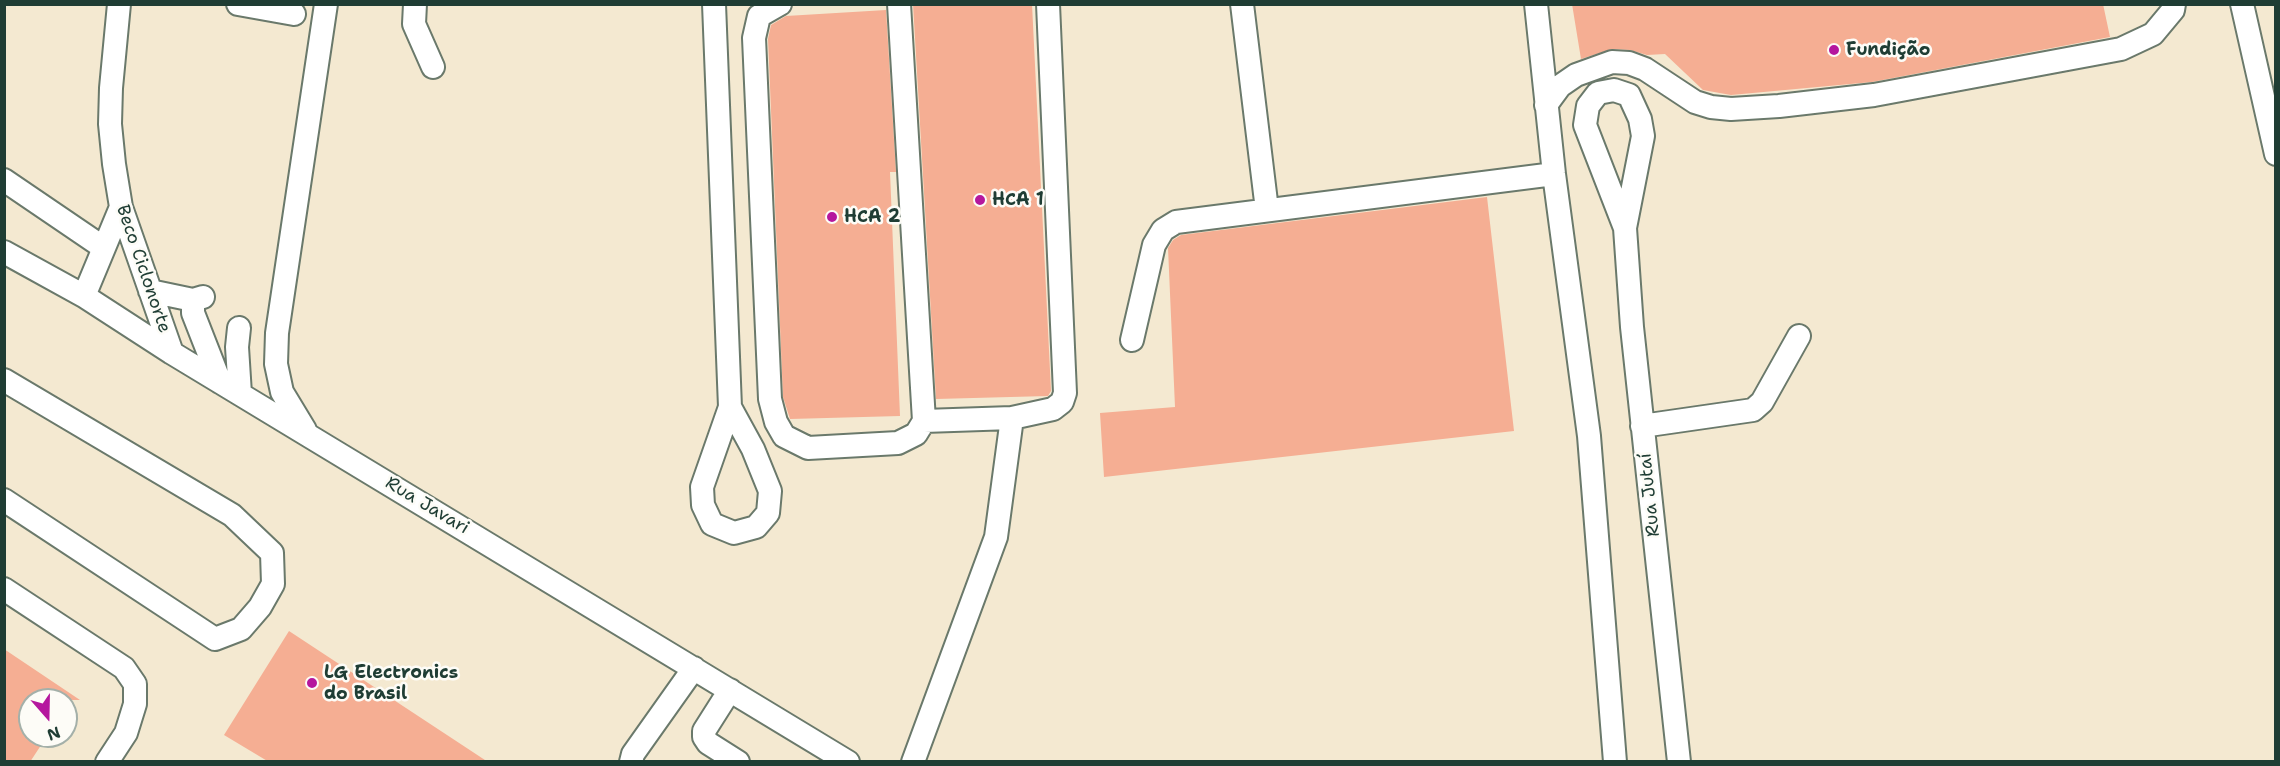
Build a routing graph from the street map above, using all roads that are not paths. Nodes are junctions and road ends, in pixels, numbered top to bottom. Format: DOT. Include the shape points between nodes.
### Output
graph roads {
  1 [pos="119,4"];
  2 [pos="238,4"];
  3 [pos="326,4"];
  4 [pos="414,4"];
  5 [pos="714,4"];
  6 [pos="780,4"];
  7 [pos="899,4"];
  8 [pos="1048,4"];
  9 [pos="1242,4"];
  10 [pos="1536,4"];
  11 [pos="2174,4"];
  12 [pos="2242,4"];
  13 [pos="294,14"];
  14 [pos="433,68"];
  15 [pos="1546,105"];
  16 [pos="2276,154"];
  17 [pos="1554,174"];
  18 [pos="4,180"];
  19 [pos="121,207"];
  20 [pos="1268,210"];
  21 [pos="1625,228"];
  22 [pos="104,248"];
  23 [pos="4,252"];
  24 [pos="150,291"];
  25 [pos="84,296"];
  26 [pos="239,328"];
  27 [pos="1799,336"];
  28 [pos="1132,340"];
  29 [pos="172,353"];
  30 [pos="4,380"];
  31 [pos="220,382"];
  32 [pos="240,394"];
  33 [pos="730,407"];
  34 [pos="1012,418"];
  35 [pos="924,421"];
  36 [pos="1642,426"];
  37 [pos="307,434"];
  38 [pos="4,500"];
  39 [pos="4,589"];
  40 [pos="694,668"];
  41 [pos="730,690"];
  42 [pos="107,762"];
  43 [pos="631,762"];
  44 [pos="738,762"];
  45 [pos="848,762"];
  46 [pos="913,762"];
  47 [pos="1615,762"];
  48 [pos="1679,762"];
  1 -- 19 [label="street, Beco Ciclonorte" via="112,55 110,124"];
  2 -- 13 [label="street"];
  3 -- 37 [label="street" via="276,364 282,392"];
  4 -- 14 [label="street" via="414,24"];
  5 -- 33 [label="street"];
  6 -- 35 [label="street" via="759,16 754,38 770,399 776,422 784,436 808,448 898,443 916,434"];
  7 -- 35 [label="street"];
  8 -- 34 [label="street" via="1065,393 1053,409"];
  9 -- 20 [label="street"];
  10 -- 15 [label="street"];
  11 -- 15 [label="street" via="2153,34 2121,49 1874,95 1779,106 1712,107 1695,102 1645,69 1612,62 1576,75 1560,86"];
  12 -- 16 [label="street"];
  15 -- 17 [label="street"];
  17 -- 20 [label="street"];
  17 -- 47 [label="street" via="1589,436"];
  18 -- 22 [label="street"];
  19 -- 22 [label="street"];
  19 -- 24 [label="street, Beco Ciclonorte"];
  20 -- 28 [label="street" via="1176,222 1163,230 1154,245"];
  21 -- 21 [label="street, Rua Jutaí" via="1585,125 1588,106 1598,93 1614,90 1629,95 1641,119 1643,136"];
  21 -- 36 [label="street, Rua Jutaí"];
  22 -- 25 [label="street"];
  23 -- 25 [label="street, Rua Javari"];
  24 -- 29 [label="street, Beco Ciclonorte"];
  24 -- 31 [label="street" via="198,298 193,313"];
  25 -- 29 [label="street, Rua Javari"];
  26 -- 32 [label="street"];
  27 -- 36 [label="street" via="1754,411"];
  29 -- 31 [label="street, Rua Javari"];
  30 -- 38 [label="street" via="232,515 272,553 273,584 241,629 215,639"];
  31 -- 32 [label="street, Rua Javari"];
  32 -- 37 [label="street, Rua Javari"];
  33 -- 33 [label="street" via="770,491 768,513 756,527 734,533 712,524 703,505 702,487"];
  34 -- 35 [label="street"];
  34 -- 46 [label="street" via="996,537"];
  36 -- 48 [label="street, Rua Jutaí"];
  37 -- 40 [label="street, Rua Javari"];
  39 -- 42 [label="street" via="124,668 135,684 135,705 126,734"];
  40 -- 41 [label="street, Rua Javari"];
  40 -- 43 [label="street"];
  41 -- 44 [label="street" via="704,737"];
  41 -- 45 [label="street, Rua Javari"];
}
